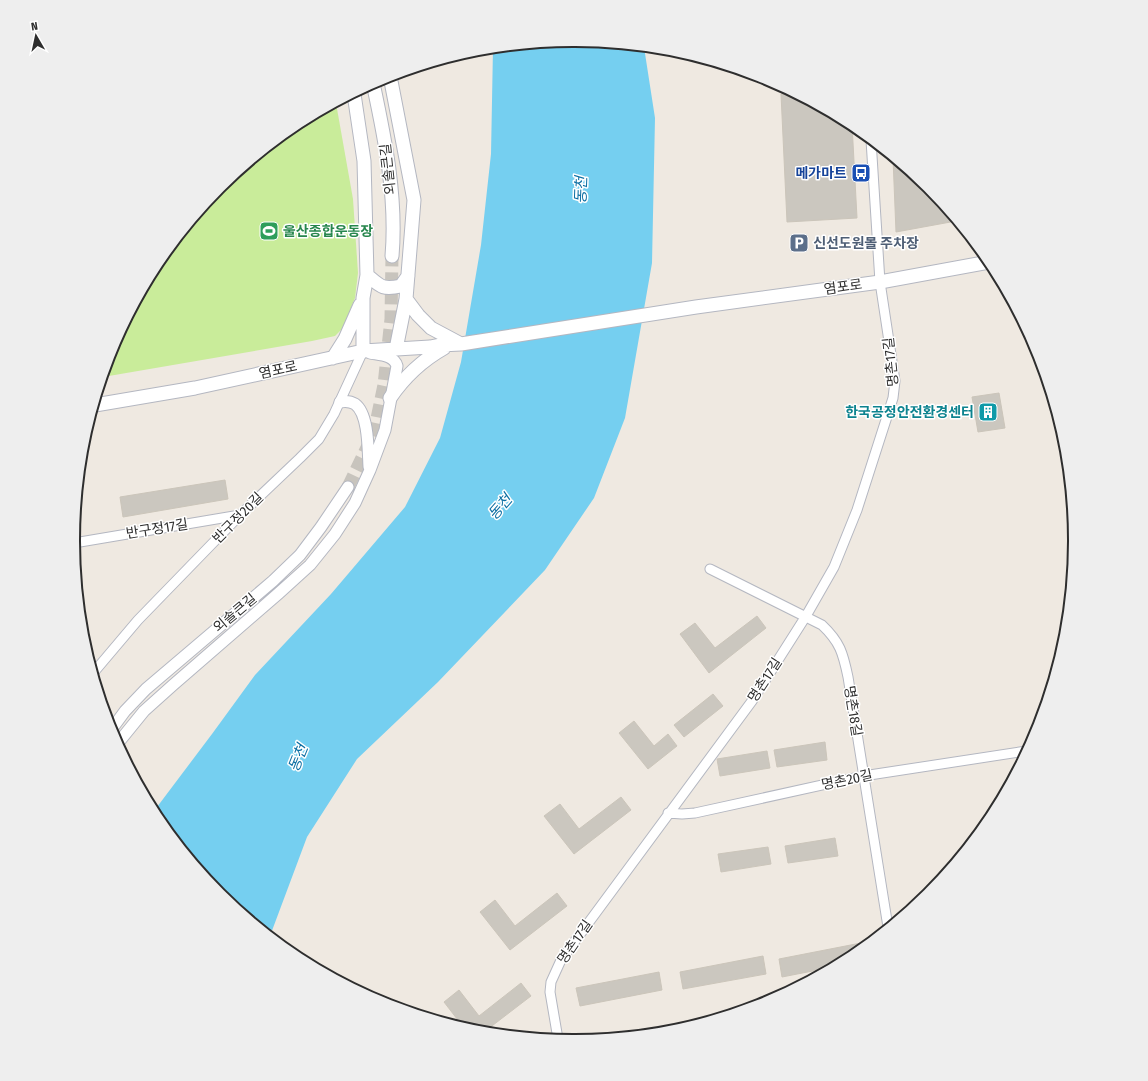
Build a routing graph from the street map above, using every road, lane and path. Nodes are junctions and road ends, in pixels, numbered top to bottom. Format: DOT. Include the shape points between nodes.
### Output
graph roads {
  1 [pos="391,82"];
  2 [pos="374,90"];
  3 [pos="355,99"];
  4 [pos="871,147"];
  5 [pos="392,256"];
  6 [pos="982,263"];
  7 [pos="367,275"];
  8 [pos="408,276"];
  9 [pos="880,282"];
  10 [pos="363,298"];
  11 [pos="406,299"];
  12 [pos="456,344"];
  13 [pos="396,349"];
  14 [pos="363,351"];
  15 [pos="333,358"];
  16 [pos="390,398"];
  17 [pos="340,402"];
  18 [pos="100,403"];
  19 [pos="370,470"];
  20 [pos="348,487"];
  21 [pos="240,515"];
  22 [pos="80,542"];
  23 [pos="710,569"];
  24 [pos="806,616"];
  25 [pos="97,668"];
  26 [pos="116,723"];
  27 [pos="122,739"];
  28 [pos="1020,752"];
  29 [pos="864,776"];
  30 [pos="668,813"];
  31 [pos="887,921"];
  32 [pos="557,1033"];
  1 -- 8 [label="main road" via="414,200"];
  2 -- 5 [label="main road, 외솔큰길" via="390,180 394,233"];
  3 -- 7 [label="main road" via="364,161"];
  4 -- 9 [label="street, 명촌17길"];
  6 -- 9 [label="main road, 염포로"];
  7 -- 8 [label="main road" via="380,286 390,288 401,286"];
  7 -- 10 [label="main road"];
  8 -- 11 [label="main road"];
  9 -- 12 [label="main road, 염포로"];
  9 -- 24 [label="street, 명촌17길" via="895,381 893,398 857,510 834,567"];
  10 -- 14 [label="main road"];
  10 -- 15 [label="main road" via="346,340"];
  11 -- 12 [label="main road" via="418,316 431,328"];
  11 -- 13 [label="main road"];
  12 -- 13 [label="main road, 염포로"];
  12 -- 16 [label="main road" via="428,358 406,375"];
  13 -- 14 [label="main road, 염포로"];
  14 -- 15 [label="main road, 염포로"];
  14 -- 16 [label="street" via="395,361 397,366"];
  14 -- 17 [label="street, 반구정20길"];
  15 -- 18 [label="main road, 염포로" via="195,388"];
  16 -- 19 [label="street" via="384,430"];
  17 -- 19 [label="street" via="348,401 355,404 363,415"];
  17 -- 21 [label="street, 반구정20길" via="319,439"];
  19 -- 27 [label="street" via="335,534 310,565 173,684 144,712"];
  20 -- 26 [label="street, 외솔큰길" via="300,555 146,689"];
  21 -- 22 [label="street, 반구정17길"];
  21 -- 25 [label="street, 반구정20길" via="138,620"];
  23 -- 24 [label="street, 명촌18길"];
  24 -- 29 [label="street, 명촌18길" via="833,635 840,647 848,677"];
  24 -- 30 [label="street, 명촌17길" via="752,701"];
  28 -- 29 [label="street, 명촌20길"];
  29 -- 30 [label="street, 명촌20길" via="695,813"];
  29 -- 31 [label="street, 명촌18길"];
  30 -- 32 [label="street, 명촌17길" via="554,972 550,992"];
}
